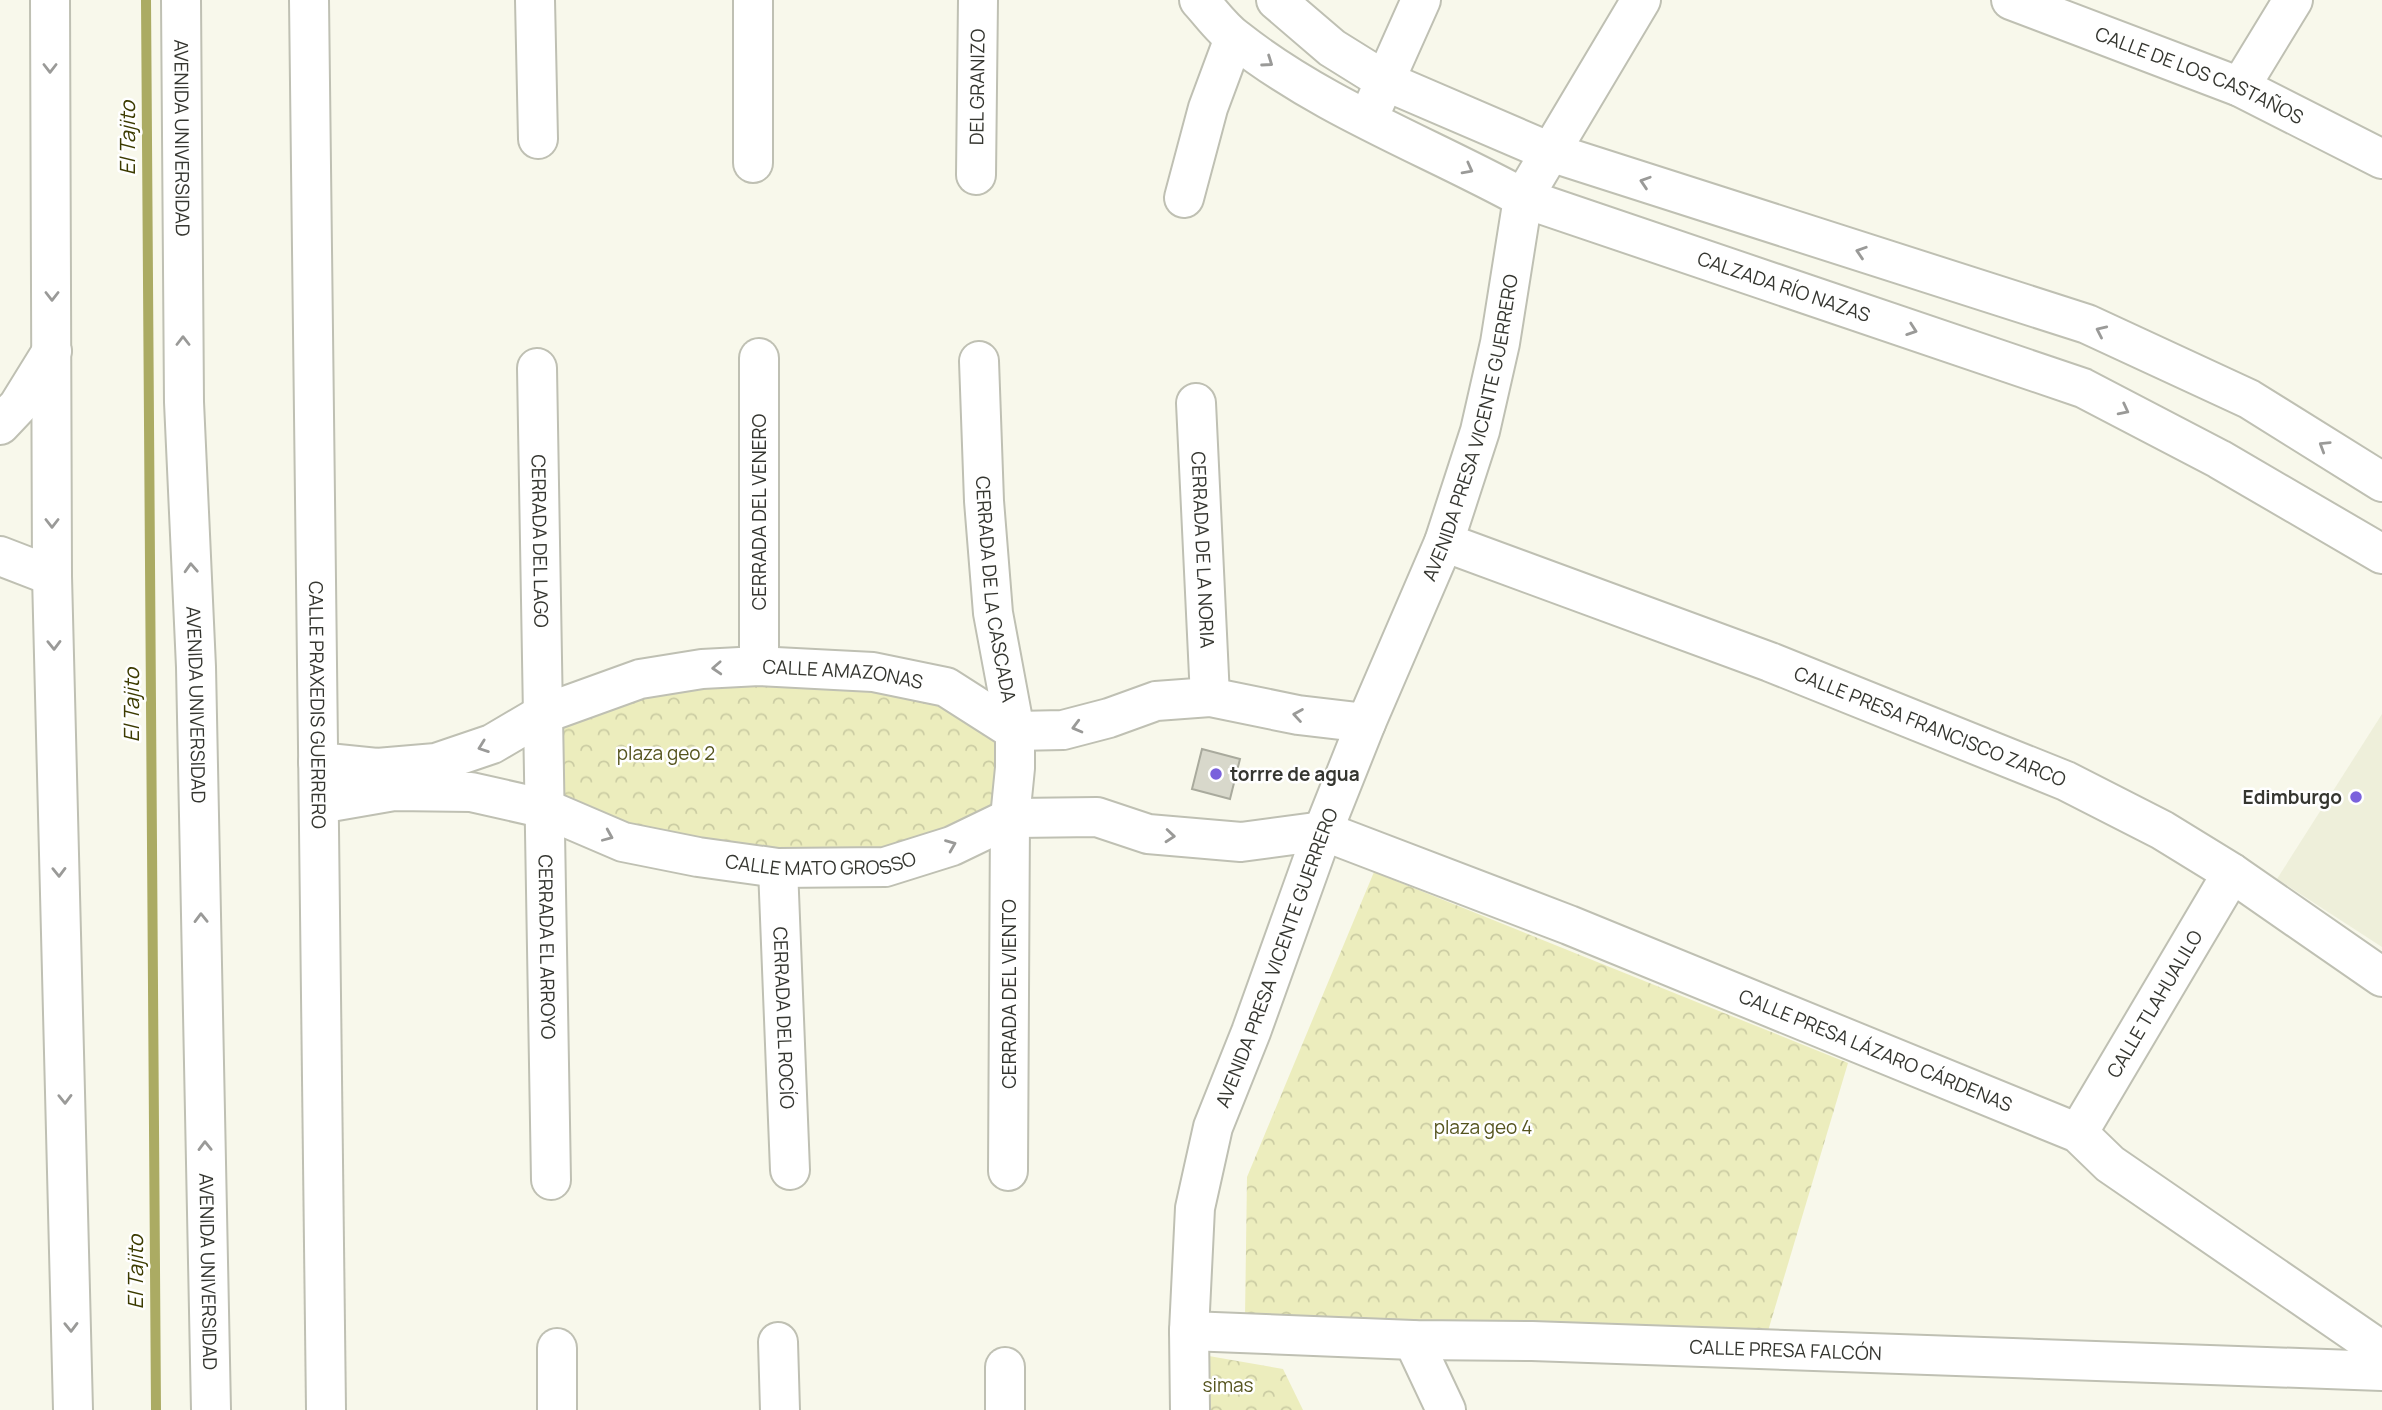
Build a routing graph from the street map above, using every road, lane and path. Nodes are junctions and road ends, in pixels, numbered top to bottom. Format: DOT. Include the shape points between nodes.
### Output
graph roads {
  1 [pos="50,0"];
  2 [pos="181,0"];
  3 [pos="309,0"];
  4 [pos="535,0"];
  5 [pos="754,0"];
  6 [pos="978,0"];
  7 [pos="1199,0"];
  8 [pos="1276,0"];
  9 [pos="1421,0"];
  10 [pos="1641,0"];
  11 [pos="2011,0"];
  12 [pos="2293,0"];
  13 [pos="1234,38"];
  14 [pos="1385,81"];
  15 [pos="2240,87"];
  16 [pos="1368,120"];
  17 [pos="538,139"];
  18 [pos="1550,152"];
  19 [pos="2382,159"];
  20 [pos="753,163"];
  21 [pos="976,175"];
  22 [pos="1184,198"];
  23 [pos="1523,198"];
  24 [pos="52,351"];
  25 [pos="759,358"];
  26 [pos="979,361"];
  27 [pos="537,368"];
  28 [pos="1196,403"];
  29 [pos="0,425"];
  30 [pos="2382,482"];
  31 [pos="1444,542"];
  32 [pos="2382,554"];
  33 [pos="0,556"];
  34 [pos="52,576"];
  35 [pos="759,666"];
  36 [pos="1210,697"];
  37 [pos="543,714"];
  38 [pos="1366,723"];
  39 [pos="1015,731"];
  40 [pos="318,762"];
  41 [pos="319,804"];
  42 [pos="546,809"];
  43 [pos="1010,818"];
  44 [pos="1323,831"];
  45 [pos="778,867"];
  46 [pos="2232,873"];
  47 [pos="2382,977"];
  48 [pos="2078,1133"];
  49 [pos="790,1170"];
  50 [pos="1008,1171"];
  51 [pos="551,1180"];
  52 [pos="1189,1331"];
  53 [pos="1413,1340"];
  54 [pos="778,1342"];
  55 [pos="557,1348"];
  56 [pos="2382,1351"];
  57 [pos="1005,1367"];
  58 [pos="2382,1371"];
  59 [pos="73,1410"];
  60 [pos="211,1410"];
  61 [pos="326,1410"];
  62 [pos="557,1410"];
  63 [pos="780,1410"];
  64 [pos="1005,1410"];
  65 [pos="1190,1410"];
  66 [pos="1446,1410"];
  1 -- 24 [label="street, one-way"];
  60 -- 2 [label="street, AVENIDA UNIVERSIDAD, one-way" via="196,667 184,402"];
  3 -- 40 [label="street, CALLE PRAXEDIS GUERRERO"];
  4 -- 17 [label="street"];
  5 -- 20 [label="street"];
  6 -- 21 [label="street, DEL GRANIZO"];
  7 -- 13 [label="street, CALZADA RÍO NAZAS"];
  8 -- 14 [label="street" via="1332,48"];
  9 -- 14 [label="street"];
  10 -- 18 [label="street"];
  11 -- 15 [label="street, CALLE DE LOS CASTAÑOS"];
  12 -- 15 [label="street"];
  13 -- 16 [label="street, CALZADA RÍO NAZAS, one-way" via="1284,73"];
  13 -- 22 [label="street" via="1208,108"];
  14 -- 16 [label="street"];
  14 -- 18 [label="street"];
  15 -- 19 [label="street, CALLE DE LOS CASTAÑOS"];
  16 -- 23 [label="street, CALZADA RÍO NAZAS, one-way"];
  18 -- 23 [label="street"];
  30 -- 18 [label="street, one-way" via="2249,399 2087,324"];
  23 -- 31 [label="street, AVENIDA PRESA VICENTE GUERRERO" via="1483,418"];
  23 -- 32 [label="street, CALZADA RÍO NAZAS, one-way" via="2083,388 2220,459"];
  24 -- 29 [label="street" via="18,406"];
  24 -- 34 [label="street, one-way"];
  25 -- 35 [label="street, CERRADA DEL VENERO"];
  26 -- 39 [label="street, CERRADA DE LA CASCADA" via="993,613"];
  27 -- 37 [label="street, CERRADA DEL LAGO"];
  28 -- 36 [label="street, CERRADA DE LA NORIA"];
  31 -- 38 [label="street, AVENIDA PRESA VICENTE GUERRERO"];
  31 -- 46 [label="street, CALLE PRESA FRANCISCO ZARCO" via="1770,662 2066,781 2162,830"];
  33 -- 34 [label="street"];
  34 -- 59 [label="street, one-way"];
  35 -- 37 [label="street, CALLE AMAZONAS, one-way" via="640,679"];
  35 -- 39 [label="street, CALLE AMAZONAS" via="873,672 946,687"];
  38 -- 36 [label="street, one-way"];
  36 -- 39 [label="street, one-way" via="1156,701 1063,730"];
  37 -- 40 [label="street, CALLE AMAZONAS, one-way" via="492,744 436,763 377,768"];
  37 -- 42 [label="street, CERRADA EL ARROYO"];
  38 -- 44 [label="street, AVENIDA PRESA VICENTE GUERRERO"];
  39 -- 43 [label="street, CERRADA DE LA CASCADA"];
  40 -- 41 [label="street, CALLE PRAXEDIS GUERRERO"];
  41 -- 42 [label="street, CALLE MATO GROSSO" via="394,791 471,793"];
  41 -- 61 [label="street, CALLE PRAXEDIS GUERRERO"];
  42 -- 45 [label="street, CALLE MATO GROSSO, one-way" via="623,842"];
  42 -- 51 [label="street, CERRADA EL ARROYO"];
  43 -- 44 [label="street, CALLE MATO GROSSO, one-way" via="1097,817 1149,834 1241,842"];
  45 -- 43 [label="street, CALLE MATO GROSSO, one-way" via="885,867 951,846"];
  43 -- 50 [label="street, CERRADA DEL VIENTO"];
  44 -- 48 [label="street, CALLE PRESA LÁZARO CÁRDENAS" via="1569,925"];
  44 -- 52 [label="street, AVENIDA PRESA VICENTE GUERRERO" via="1213,1127 1195,1208"];
  45 -- 49 [label="street, CERRADA DEL ROCÍO"];
  46 -- 47 [label="street, CALLE PRESA FRANCISCO ZARCO"];
  46 -- 48 [label="street, CALLE TLAHUALILO"];
  48 -- 56 [label="street, CALLE PRESA LÁZARO CÁRDENAS" via="2110,1164"];
  52 -- 53 [label="street, CALLE PRESA FALCÓN"];
  52 -- 65 [label="street, AVENIDA PRESA VICENTE GUERRERO"];
  53 -- 58 [label="street, CALLE PRESA FALCÓN"];
  53 -- 66 [label="street"];
  54 -- 63 [label="street"];
  55 -- 62 [label="street"];
  57 -- 64 [label="street"];
}
